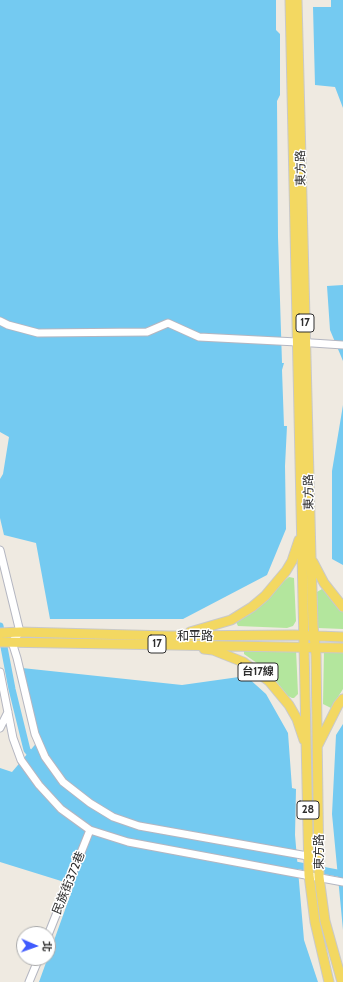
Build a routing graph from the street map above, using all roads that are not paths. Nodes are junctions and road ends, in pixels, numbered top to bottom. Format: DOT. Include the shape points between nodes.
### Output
graph roads {
  1 [pos="290,0"];
  2 [pos="297,0"];
  3 [pos="0,321"];
  4 [pos="301,342"];
  5 [pos="343,345"];
  6 [pos="302,527"];
  7 [pos="0,550"];
  8 [pos="311,557"];
  9 [pos="343,607"];
  10 [pos="20,632"];
  11 [pos="0,633"];
  12 [pos="304,636"];
  13 [pos="314,636"];
  14 [pos="343,637"];
  15 [pos="11,639"];
  16 [pos="169,640"];
  17 [pos="0,642"];
  18 [pos="304,646"];
  19 [pos="315,646"];
  20 [pos="343,648"];
  21 [pos="0,672"];
  22 [pos="341,703"];
  23 [pos="8,712"];
  24 [pos="0,728"];
  25 [pos="318,746"];
  26 [pos="307,750"];
  27 [pos="90,830"];
  28 [pos="309,856"];
  29 [pos="320,858"];
  30 [pos="309,875"];
  31 [pos="319,877"];
  32 [pos="343,882"];
  33 [pos="52,926"];
  34 [pos="35,966"];
  35 [pos="28,982"];
  36 [pos="329,982"];
  37 [pos="342,982"];
  1 -- 4 [label="main road, 東方路 / 17"];
  2 -- 4 [label="main road, 東方路 / 17"];
  3 -- 4 [label="lane" via="38,333 147,332 168,323 199,337"];
  4 -- 5 [label="lane"];
  4 -- 6 [label="main road, 東方路 / 17"];
  4 -- 8 [label="main road, 東方路 / 17"];
  6 -- 12 [label="main road, 東方路 / 17"];
  6 -- 16 [label="main road" via="298,547 289,566 265,596 231,620"];
  7 -- 10 [label="lane"];
  8 -- 9 [label="main road" via="324,584"];
  8 -- 13 [label="main road, 東方路 / 17"];
  10 -- 15 [label="main road, 和平路 / 17"];
  10 -- 16 [label="main road, 和平路 / 17"];
  11 -- 15 [label="main road, 和平路 / 17"];
  12 -- 13 [label="main road, 和平路"];
  12 -- 16 [label="main road, 和平路 / 17"];
  12 -- 18 [label="main road, 東方路 / 28"];
  13 -- 14 [label="main road, 和平路"];
  13 -- 19 [label="main road, 東方路 / 17"];
  15 -- 16 [label="main road, 和平路 / 17"];
  15 -- 17 [label="main road, 和平路 / 17"];
  15 -- 28 [label="lane" via="35,734 45,757 63,782 90,803 113,817 139,826"];
  16 -- 18 [label="main road, 和平路 / 17"];
  16 -- 26 [label="main road, 台17線" via="213,650 243,662 269,681 294,714"];
  18 -- 19 [label="main road, 和平路 / 17"];
  18 -- 26 [label="main road, 東方路 / 28"];
  19 -- 20 [label="main road, 和平路"];
  19 -- 25 [label="main road, 東方路 / 28"];
  21 -- 23 [label="lane"];
  22 -- 25 [label="main road"];
  23 -- 24 [label="lane"];
  23 -- 27 [label="lane" via="21,760 38,786 61,809"];
  25 -- 29 [label="main road, 東方路 / 28"];
  26 -- 28 [label="main road, 東方路 / 28"];
  27 -- 30 [label="lane" via="128,842"];
  27 -- 33 [label="lane, 民族街372巷"];
  28 -- 29 [label="lane"];
  28 -- 30 [label="main road, 東方路 / 28"];
  29 -- 31 [label="main road, 東方路 / 28"];
  30 -- 31 [label="lane"];
  30 -- 36 [label="main road, 東方路 / 28" via="315,922"];
  31 -- 32 [label="lane"];
  31 -- 37 [label="main road, 東方路 / 28" via="326,921"];
  34 -- 35 [label="lane"];
}
